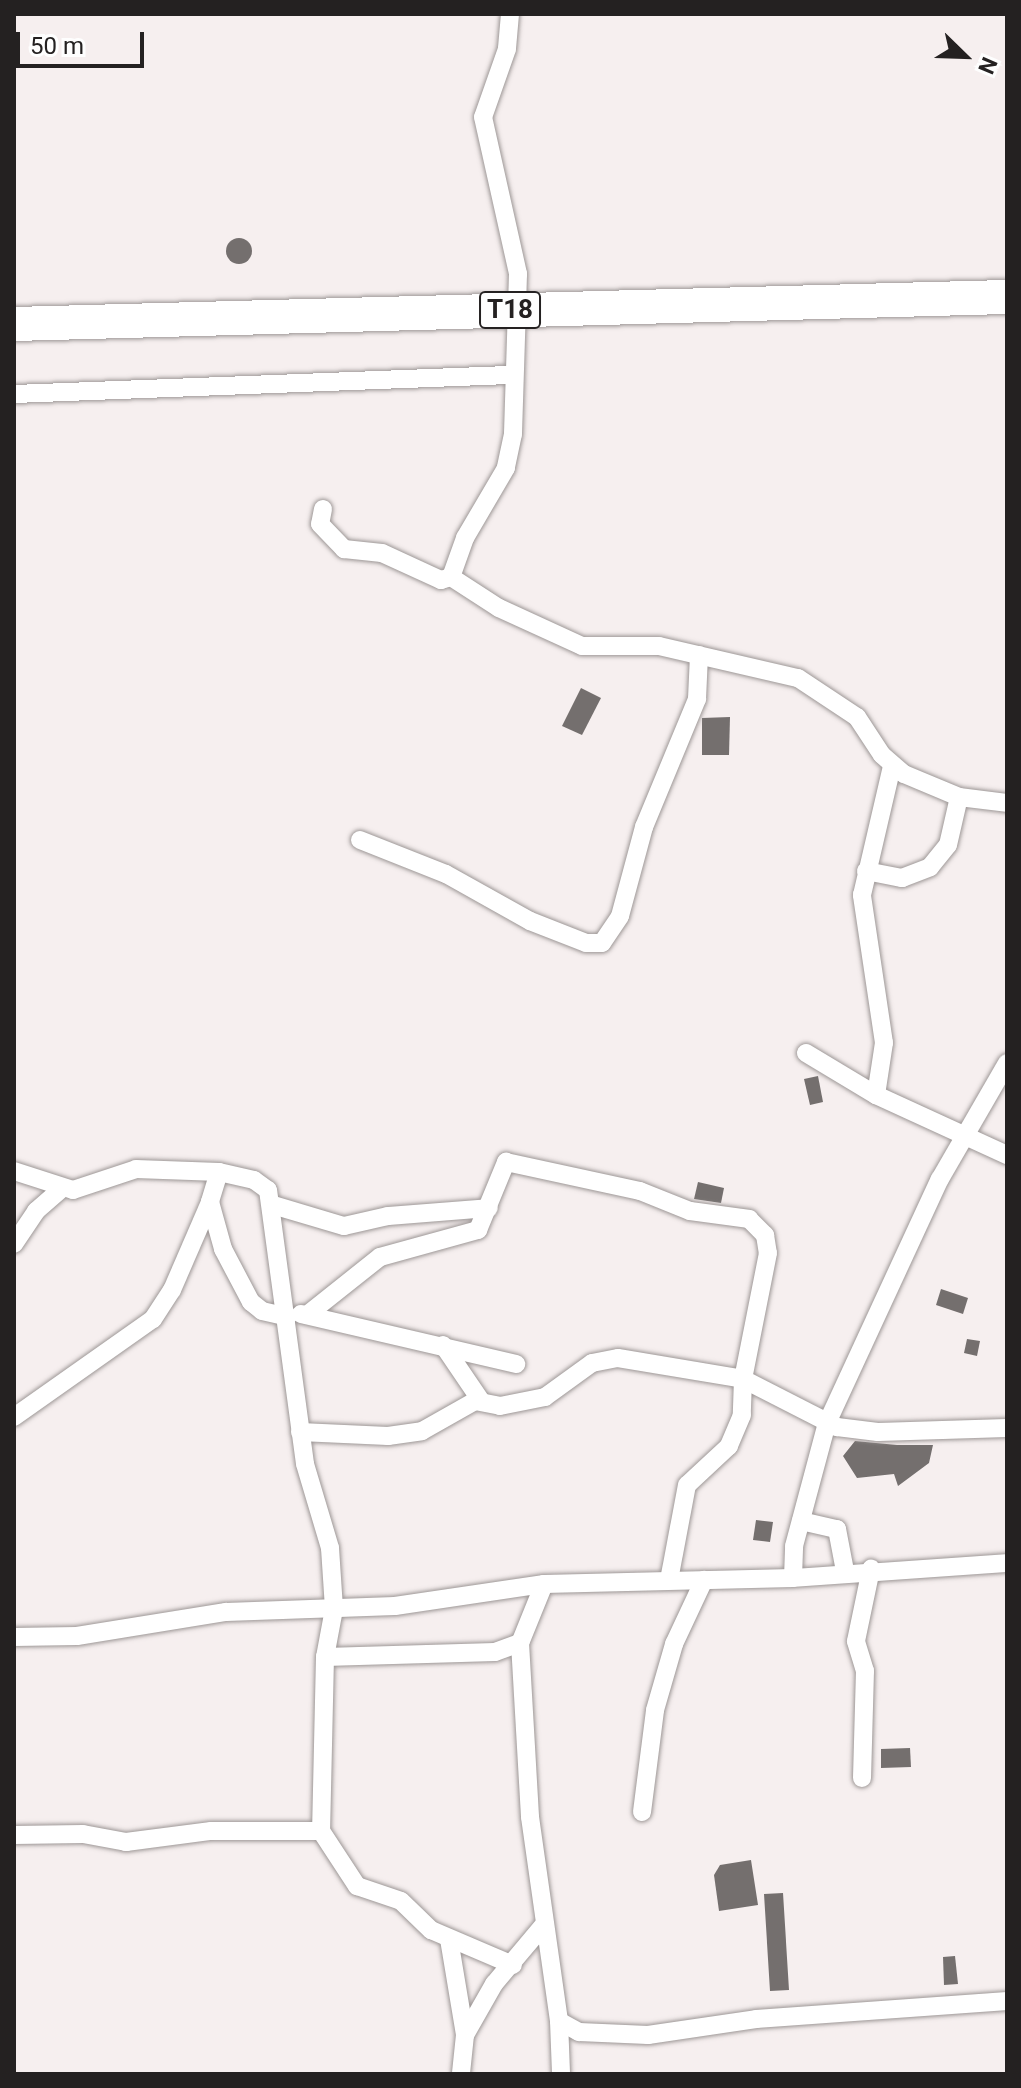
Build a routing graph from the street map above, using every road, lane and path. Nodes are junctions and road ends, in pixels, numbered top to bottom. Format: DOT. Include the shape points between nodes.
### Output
graph roads {
  1 [pos="510,14"];
  2 [pos="1007,297"];
  3 [pos="517,309"];
  4 [pos="14,324"];
  5 [pos="513,375"];
  6 [pos="14,394"];
  7 [pos="323,509"];
  8 [pos="451,577"];
  9 [pos="699,655"];
  10 [pos="892,766"];
  11 [pos="959,797"];
  12 [pos="1007,803"];
  13 [pos="360,840"];
  14 [pos="866,871"];
  15 [pos="806,1053"];
  16 [pos="1007,1063"];
  17 [pos="876,1095"];
  18 [pos="964,1134"];
  19 [pos="1007,1155"];
  20 [pos="14,1171"];
  21 [pos="219,1172"];
  22 [pos="62,1188"];
  23 [pos="210,1202"];
  24 [pos="273,1205"];
  25 [pos="489,1208"];
  26 [pos="14,1244"];
  27 [pos="287,1314"];
  28 [pos="307,1315"];
  29 [pos="443,1345"];
  30 [pos="516,1364"];
  31 [pos="743,1379"];
  32 [pos="481,1401"];
  33 [pos="14,1417"];
  34 [pos="827,1423"];
  35 [pos="1007,1428"];
  36 [pos="300,1432"];
  37 [pos="801,1521"];
  38 [pos="1007,1563"];
  39 [pos="871,1569"];
  40 [pos="845,1571"];
  41 [pos="793,1578"];
  42 [pos="669,1580"];
  43 [pos="704,1580"];
  44 [pos="544,1584"];
  45 [pos="334,1609"];
  46 [pos="14,1637"];
  47 [pos="520,1643"];
  48 [pos="325,1657"];
  49 [pos="862,1778"];
  50 [pos="642,1812"];
  51 [pos="321,1831"];
  52 [pos="14,1835"];
  53 [pos="542,1927"];
  54 [pos="449,1939"];
  55 [pos="513,1965"];
  56 [pos="1007,2001"];
  57 [pos="559,2021"];
  58 [pos="465,2035"];
  59 [pos="461,2074"];
  60 [pos="561,2074"];
  1 -- 3 [label="street" via="507,49 483,117 513,243"];
  2 -- 3 [label="highway, T18"];
  3 -- 4 [label="highway, T18"];
  3 -- 5 [label="street"];
  5 -- 6 [label="street"];
  5 -- 8 [label="street" via="513,434 506,468 465,538"];
  7 -- 8 [label="street" via="320,524 344,549 382,553 441,580"];
  8 -- 9 [label="street" via="499,608 582,646 659,646"];
  9 -- 10 [label="street" via="786,675 839,701"];
  9 -- 13 [label="street" via="697,699 688,727 644,827 620,916 602,943 586,943 541,926 446,874"];
  10 -- 11 [label="street"];
  10 -- 14 [label="street"];
  11 -- 12 [label="street"];
  11 -- 14 [label="street" via="948,845 930,867 902,878"];
  14 -- 17 [label="street" via="862,895 884,1043"];
  15 -- 17 [label="street"];
  16 -- 18 [label="street"];
  17 -- 18 [label="street"];
  18 -- 19 [label="street"];
  18 -- 34 [label="street"];
  20 -- 22 [label="street"];
  21 -- 22 [label="street" via="136,1169 79,1189"];
  21 -- 23 [label="street"];
  21 -- 24 [label="street" via="254,1180 268,1190"];
  22 -- 26 [label="street" via="36,1211"];
  23 -- 27 [label="street" via="223,1249 251,1302 262,1311"];
  23 -- 33 [label="street" via="172,1290 153,1319"];
  24 -- 25 [label="street" via="344,1226 388,1216"];
  24 -- 27 [label="street"];
  25 -- 28 [label="street" via="478,1230 380,1257"];
  25 -- 31 [label="street" via="509,1162 640,1191 690,1211 749,1219 765,1235 768,1253"];
  27 -- 28 [label="street"];
  27 -- 36 [label="street"];
  28 -- 29 [label="street"];
  29 -- 30 [label="street"];
  29 -- 32 [label="street"];
  31 -- 32 [label="street" via="618,1358 592,1363 545,1397 500,1406"];
  31 -- 34 [label="street"];
  31 -- 42 [label="street" via="742,1415 729,1446 687,1485"];
  32 -- 36 [label="street" via="422,1431 388,1436"];
  34 -- 35 [label="street" via="878,1432"];
  34 -- 37 [label="street"];
  36 -- 45 [label="street" via="330,1548"];
  37 -- 40 [label="street" via="837,1529"];
  37 -- 41 [label="street"];
  38 -- 39 [label="street"];
  39 -- 40 [label="street"];
  39 -- 49 [label="street" via="856,1641 865,1671"];
  40 -- 41 [label="street"];
  41 -- 43 [label="street"];
  42 -- 43 [label="street"];
  42 -- 44 [label="street"];
  43 -- 50 [label="street" via="674,1644 655,1710"];
  44 -- 45 [label="street"];
  44 -- 47 [label="street"];
  45 -- 46 [label="street" via="226,1612 77,1636"];
  45 -- 48 [label="street"];
  47 -- 48 [label="street" via="495,1652"];
  47 -- 53 [label="street"];
  48 -- 51 [label="street"];
  51 -- 52 [label="street" via="211,1831 138,1842 83,1834"];
  51 -- 54 [label="street" via="357,1886 401,1901 431,1930"];
  53 -- 55 [label="street"];
  53 -- 57 [label="street"];
  54 -- 55 [label="street"];
  54 -- 58 [label="street"];
  55 -- 58 [label="street" via="494,1984"];
  56 -- 57 [label="street" via="756,2019 648,2035 579,2032"];
  57 -- 60 [label="street"];
  58 -- 59 [label="street"];
}
